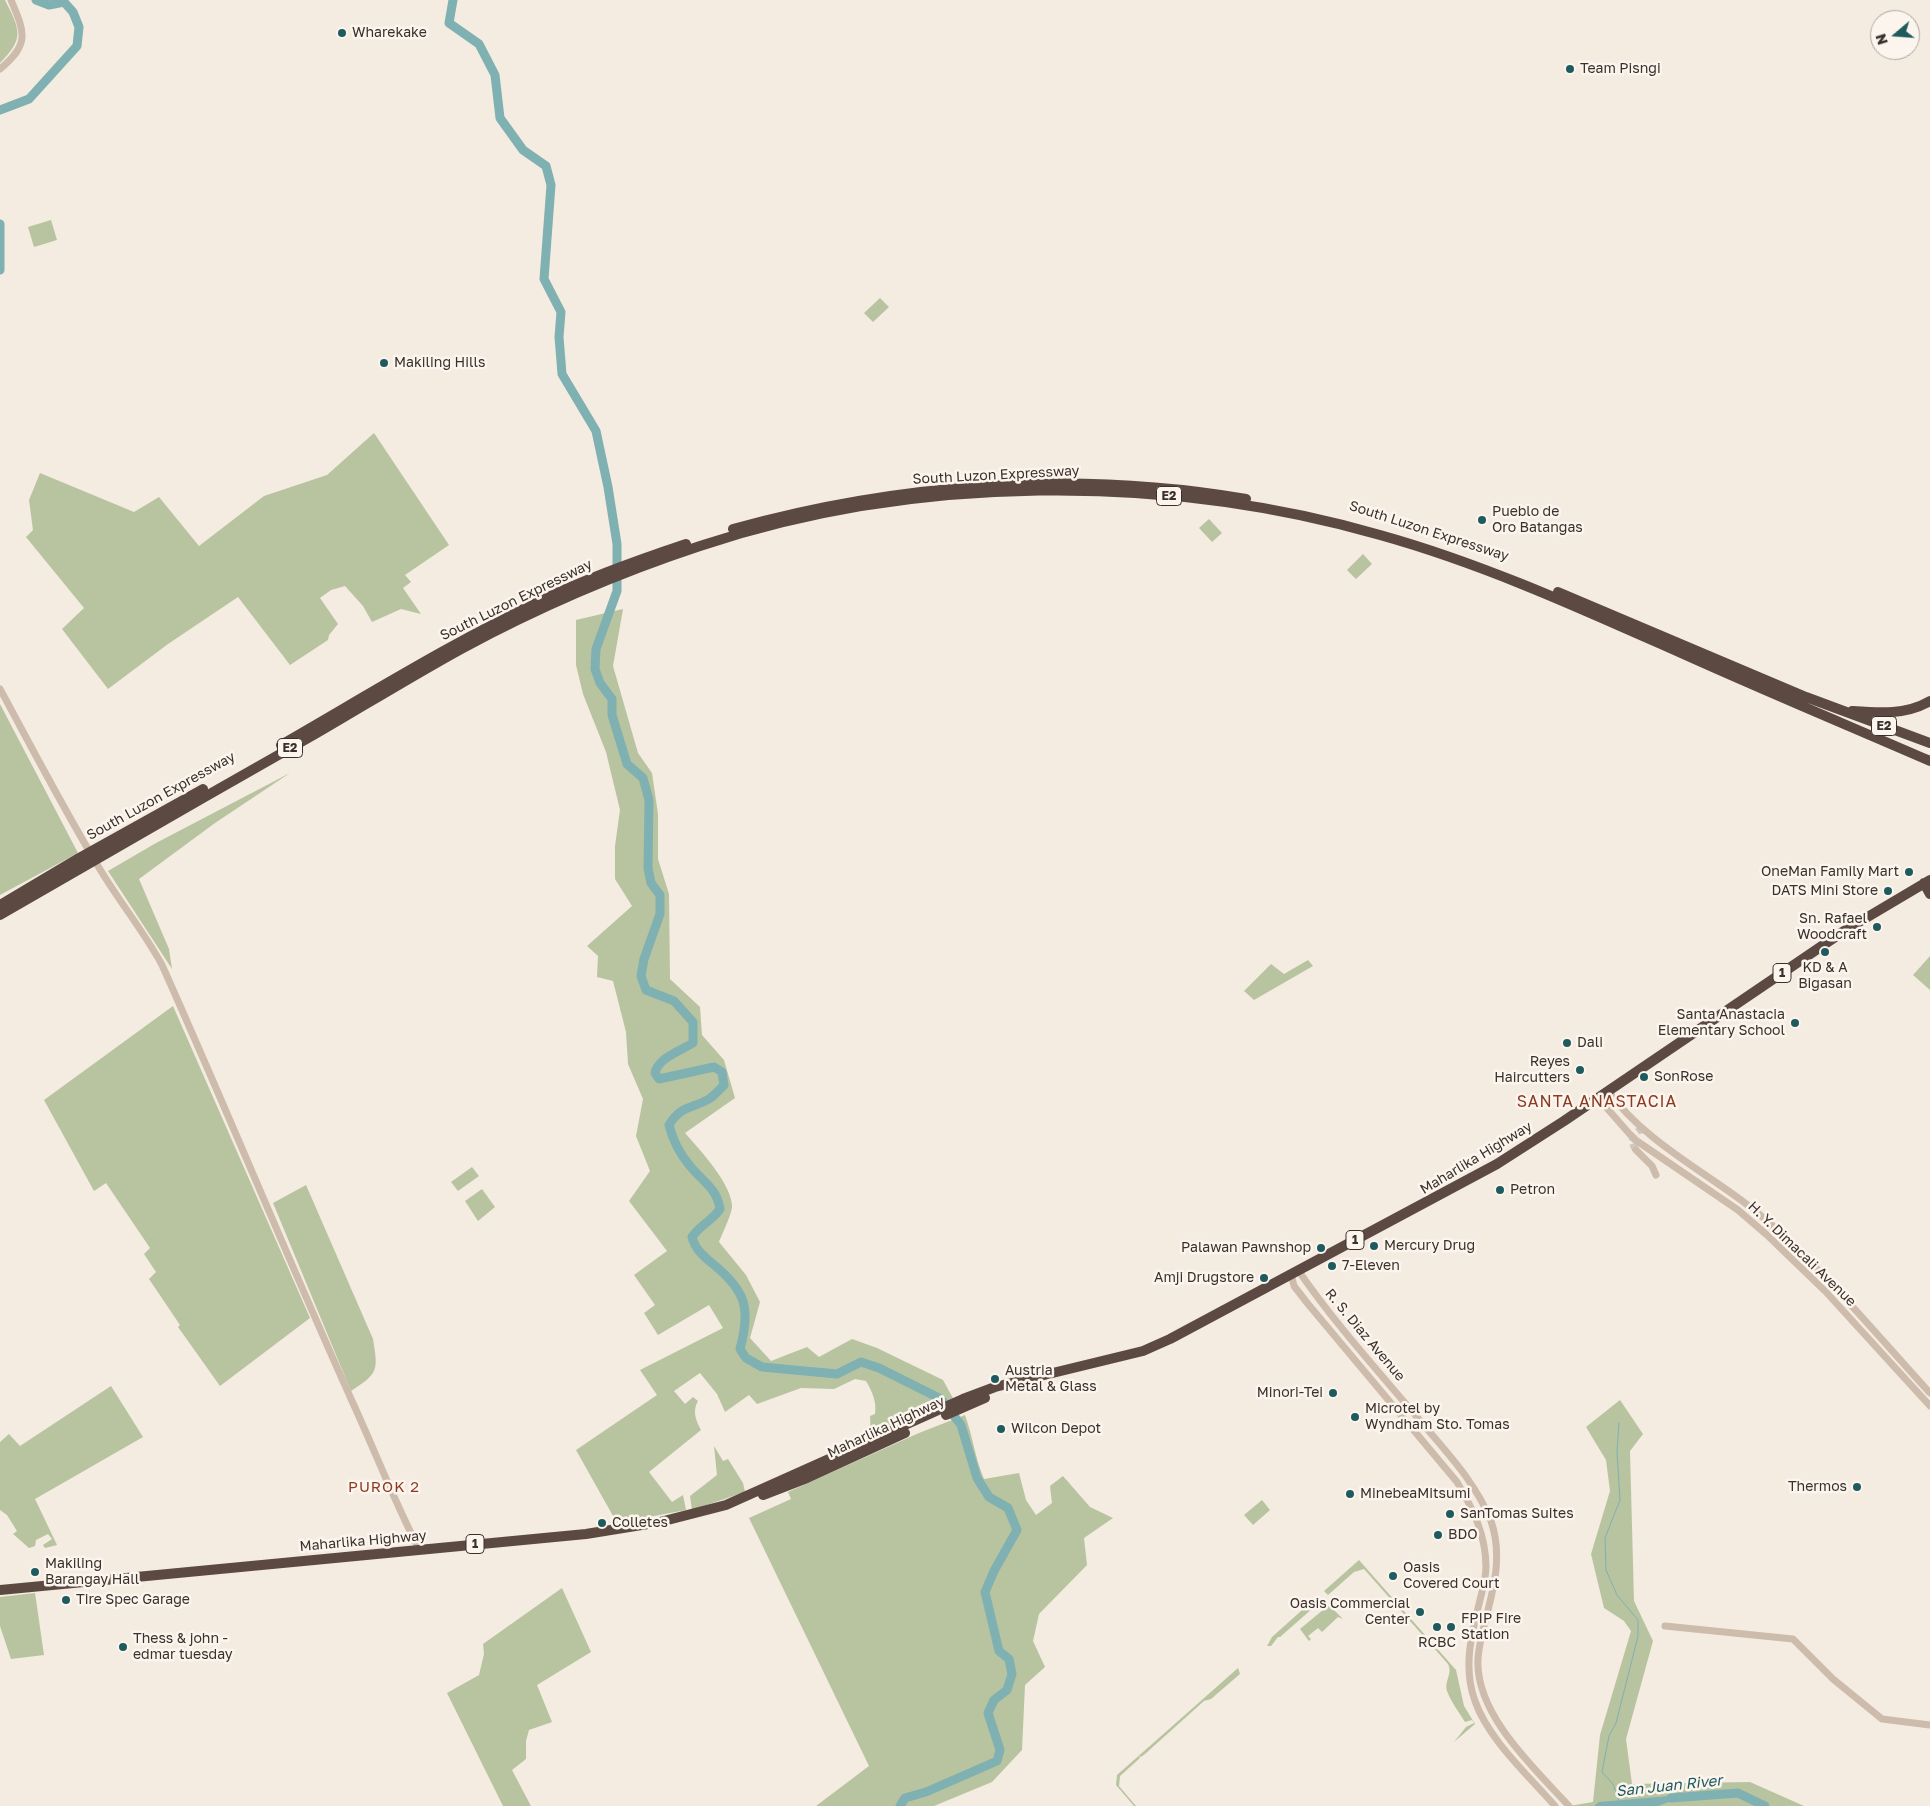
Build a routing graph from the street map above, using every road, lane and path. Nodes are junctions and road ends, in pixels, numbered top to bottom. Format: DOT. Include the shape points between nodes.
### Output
graph roads {
  1 [pos="11,0"];
  2 [pos="0,69"];
  3 [pos="636,565"];
  4 [pos="584,586"];
  5 [pos="0,689"];
  6 [pos="1930,701"];
  7 [pos="1840,710"];
  8 [pos="1928,743"];
  9 [pos="1925,759"];
  10 [pos="1927,881"];
  11 [pos="1930,894"];
  12 [pos="0,906"];
  13 [pos="0,915"];
  14 [pos="1608,1091"];
  15 [pos="1598,1098"];
  16 [pos="1624,1110"];
  17 [pos="1614,1118"];
  18 [pos="1653,1134"];
  19 [pos="1636,1150"];
  20 [pos="1674,1154"];
  21 [pos="1656,1176"];
  22 [pos="1294,1272"];
  23 [pos="1833,1286"];
  24 [pos="1826,1292"];
  25 [pos="1930,1393"];
  26 [pos="1930,1406"];
  27 [pos="1412,1411"];
  28 [pos="1404,1418"];
  29 [pos="419,1549"];
  30 [pos="0,1590"];
  31 [pos="1665,1626"];
  32 [pos="1484,1696"];
  33 [pos="1474,1700"];
  34 [pos="1930,1725"];
  35 [pos="1521,1751"];
  36 [pos="1512,1757"];
  37 [pos="1554,1804"];
  38 [pos="1569,1806"];
  1 -- 2 [label="street" via="19,16 20,48"];
  3 -- 4 [label="highway, South Luzon Expressway / E2"];
  3 -- 7 [label="highway, South Luzon Expressway / E2" via="754,523 816,508 910,493 1026,484 1163,488 1277,504 1360,522 1461,553"];
  3 -- 9 [label="highway, South Luzon Expressway / E2" via="756,530 834,513 970,494 1082,491 1190,498 1279,510 1460,559"];
  4 -- 12 [label="highway, South Luzon Expressway / E2" via="462,640"];
  4 -- 13 [label="highway, South Luzon Expressway / E2" via="464,648"];
  5 -- 29 [label="street" via="80,836 162,965 393,1498"];
  6 -- 7 [label="highway" via="1920,707 1896,712"];
  7 -- 8 [label="highway, South Luzon Expressway / E2"];
  10 -- 11 [label="highway"];
  10 -- 14 [label="highway, Maharlika Highway / 1" via="1844,931"];
  14 -- 15 [label="highway, Maharlika Highway / 1"];
  14 -- 16 [label="street, H. Y. Dimacali Avenue"];
  15 -- 17 [label="street, H. Y. Dimacali Avenue"];
  15 -- 22 [label="highway, Maharlika Highway / 1" via="1482,1173"];
  16 -- 17 [label="street"];
  16 -- 20 [label="street, H. Y. Dimacali Avenue" via="1651,1138"];
  17 -- 24 [label="street, H. Y. Dimacali Avenue" via="1634,1139 1749,1218"];
  18 -- 20 [label="street"];
  19 -- 21 [label="street" via="1652,1166"];
  20 -- 23 [label="street, H. Y. Dimacali Avenue" via="1774,1227"];
  22 -- 27 [label="street, R. S. Diaz Avenue"];
  22 -- 28 [label="street, R. S. Diaz Avenue" via="1294,1286 1311,1309"];
  22 -- 29 [label="highway, Maharlika Highway / 1" via="1151,1347 995,1387 726,1505 619,1529"];
  23 -- 24 [label="street"];
  23 -- 25 [label="street, H. Y. Dimacali Avenue"];
  24 -- 26 [label="street, H. Y. Dimacali Avenue"];
  27 -- 28 [label="street"];
  27 -- 32 [label="street, R. S. Diaz Avenue" via="1469,1480 1492,1524 1497,1575 1478,1660"];
  28 -- 33 [label="street, R. S. Diaz Avenue" via="1457,1482 1480,1527 1486,1569 1468,1661"];
  29 -- 30 [label="highway, Maharlika Highway / 1"];
  31 -- 34 [label="street" via="1793,1639 1833,1679 1882,1719"];
  32 -- 33 [label="street"];
  32 -- 35 [label="street, R. S. Diaz Avenue" via="1496,1720"];
  33 -- 36 [label="street, R. S. Diaz Avenue" via="1481,1717"];
  35 -- 36 [label="street"];
  35 -- 38 [label="street, R. S. Diaz Avenue"];
  36 -- 37 [label="street, R. S. Diaz Avenue"];
}
